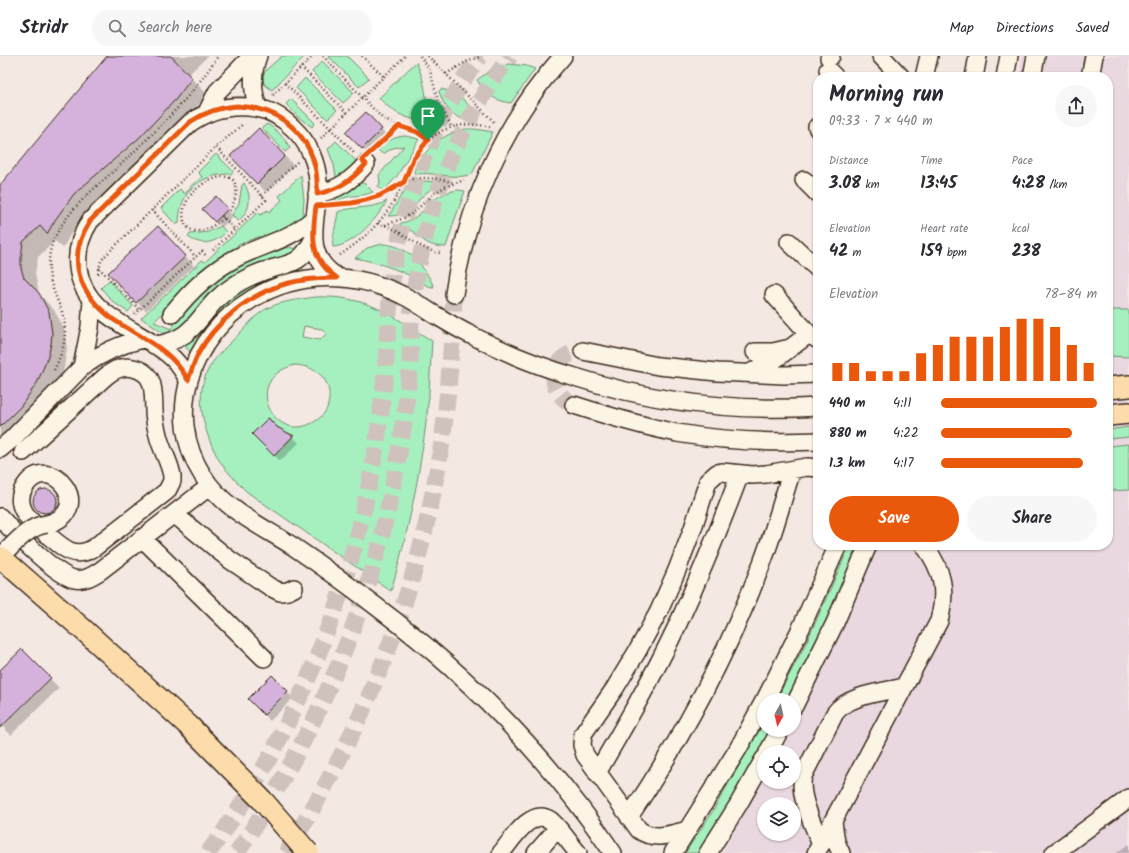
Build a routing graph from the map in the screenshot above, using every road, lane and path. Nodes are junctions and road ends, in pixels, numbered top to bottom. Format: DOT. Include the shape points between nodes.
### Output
graph roads {
  1 [pos="252,56"];
  2 [pos="258,56"];
  3 [pos="313,56"];
  4 [pos="323,56"];
  5 [pos="362,56"];
  6 [pos="405,56"];
  7 [pos="420,56"];
  8 [pos="428,56"];
  9 [pos="482,56"];
  10 [pos="563,56"];
  11 [pos="881,56"];
  12 [pos="928,56"];
  13 [pos="978,56"];
  14 [pos="1009,56"];
  15 [pos="1036,56"];
  16 [pos="1094,56"];
  17 [pos="301,68"];
  18 [pos="897,72"];
  19 [pos="925,72"];
  20 [pos="975,72"];
  21 [pos="1006,72"];
  22 [pos="1033,72"];
  23 [pos="1091,72"];
  24 [pos="446,74"];
  25 [pos="384,77"];
  26 [pos="285,83"];
  27 [pos="271,97"];
  28 [pos="363,98"];
  29 [pos="258,108"];
  30 [pos="207,112"];
  31 [pos="347,113"];
  32 [pos="245,122"];
  33 [pos="495,123"];
  34 [pos="399,126"];
  35 [pos="451,126"];
  36 [pos="490,127"];
  37 [pos="331,129"];
  38 [pos="319,140"];
  39 [pos="428,140"];
  40 [pos="216,148"];
  41 [pos="298,161"];
  42 [pos="364,162"];
  43 [pos="464,180"];
  44 [pos="804,180"];
  45 [pos="404,182"];
  46 [pos="454,183"];
  47 [pos="813,189"];
  48 [pos="317,194"];
  49 [pos="262,196"];
  50 [pos="344,204"];
  51 [pos="152,210"];
  52 [pos="229,212"];
  53 [pos="314,218"];
  54 [pos="378,223"];
  55 [pos="386,225"];
  56 [pos="235,230"];
  57 [pos="313,240"];
  58 [pos="789,242"];
  59 [pos="440,253"];
  60 [pos="340,255"];
  61 [pos="196,257"];
  62 [pos="813,264"];
  63 [pos="99,268"];
  64 [pos="97,277"];
  65 [pos="337,278"];
  66 [pos="454,294"];
  67 [pos="774,295"];
  68 [pos="92,300"];
  69 [pos="140,310"];
  70 [pos="172,314"];
  71 [pos="123,326"];
  72 [pos="813,336"];
  73 [pos="813,337"];
  74 [pos="149,342"];
  75 [pos="790,348"];
  76 [pos="583,351"];
  77 [pos="755,352"];
  78 [pos="82,367"];
  79 [pos="750,373"];
  80 [pos="813,374"];
  81 [pos="188,380"];
  82 [pos="1129,386"];
  83 [pos="1113,388"];
  84 [pos="54,396"];
  85 [pos="574,405"];
  86 [pos="813,407"];
  87 [pos="67,412"];
  88 [pos="1129,413"];
  89 [pos="1113,415"];
  90 [pos="813,441"];
  91 [pos="0,449"];
  92 [pos="23,452"];
  93 [pos="813,468"];
  94 [pos="792,470"];
  95 [pos="740,474"];
  96 [pos="210,486"];
  97 [pos="174,514"];
  98 [pos="0,517"];
  99 [pos="142,538"];
  100 [pos="836,550"];
  101 [pos="866,550"];
  102 [pos="928,550"];
  103 [pos="0,557"];
  104 [pos="294,588"];
  105 [pos="264,658"];
  106 [pos="904,687"];
  107 [pos="768,693"];
  108 [pos="801,693"];
  109 [pos="757,714"];
  110 [pos="757,772"];
  111 [pos="597,773"];
  112 [pos="1129,798"];
  113 [pos="629,817"];
  114 [pos="833,822"];
  115 [pos="557,829"];
  116 [pos="688,830"];
  117 [pos="818,849"];
  118 [pos="308,853"];
  119 [pos="501,853"];
  120 [pos="536,853"];
  121 [pos="578,853"];
  122 [pos="613,853"];
  123 [pos="673,853"];
  124 [pos="708,853"];
  125 [pos="841,853"];
  126 [pos="1054,853"];
  1 -- 30 [label="street" via="217,92"];
  2 -- 29 [label="street" via="253,82"];
  3 -- 17 [label="path"];
  4 -- 28 [label="path"];
  5 -- 25 [label="path"];
  6 -- 25 [label="path"];
  7 -- 35 [label="path" via="430,70 438,101"];
  8 -- 24 [label="path"];
  9 -- 24 [label="path"];
  10 -- 66 [label="street" via="533,93 499,150 473,212"];
  11 -- 18 [label="street"];
  12 -- 19 [label="street"];
  13 -- 20 [label="street"];
  14 -- 21 [label="street"];
  15 -- 22 [label="street"];
  16 -- 23 [label="street"];
  17 -- 26 [label="path"];
  17 -- 31 [label="path"];
  24 -- 33 [label="path"];
  25 -- 28 [label="path"];
  26 -- 27 [label="path"];
  26 -- 37 [label="path"];
  28 -- 31 [label="path"];
  28 -- 34 [label="path" via="382,118"];
  29 -- 30 [label="street" via="227,107"];
  29 -- 48 [label="street" via="284,120 305,141 314,160 318,182"];
  30 -- 68 [label="street" via="190,122 97,213 85,229 78,249 78,265 84,289"];
  31 -- 37 [label="path"];
  32 -- 40 [label="path"];
  34 -- 39 [label="path" via="417,132"];
  34 -- 42 [label="path"];
  35 -- 36 [label="path" via="470,124"];
  35 -- 39 [label="path"];
  37 -- 38 [label="path"];
  37 -- 42 [label="path"];
  39 -- 45 [label="path" via="413,159"];
  40 -- 49 [label="path"];
  40 -- 51 [label="path"];
  41 -- 49 [label="path"];
  42 -- 48 [label="street" via="344,184"];
  43 -- 46 [label="path"];
  44 -- 47 [label="street"];
  45 -- 46 [label="path" via="429,178"];
  45 -- 50 [label="path" via="379,196"];
  45 -- 54 [label="path"];
  46 -- 55 [label="path" via="436,192 413,213"];
  48 -- 53 [label="street"];
  49 -- 56 [label="path" via="266,200"];
  51 -- 61 [label="path"];
  51 -- 63 [label="path" via="105,256"];
  52 -- 56 [label="path" via="235,198 236,186 232,179 224,177 205,182 193,192 185,205 182,218 189,229 198,231 214,225 223,217"];
  53 -- 57 [label="street"];
  53 -- 70 [label="street" via="281,240 236,257 194,288"];
  54 -- 55 [label="path"];
  54 -- 60 [label="path" via="360,241"];
  55 -- 59 [label="path" via="424,248"];
  56 -- 61 [label="path" via="206,257 202,251"];
  57 -- 65 [label="street" via="321,262"];
  57 -- 74 [label="street" via="305,253 294,262 253,275 230,288 210,306 196,325 173,342"];
  58 -- 62 [label="street"];
  61 -- 69 [label="path"];
  63 -- 64 [label="path"];
  63 -- 69 [label="path"];
  65 -- 81 [label="street" via="319,278 284,284 250,300 235,311 209,338 198,354"];
  65 -- 86 [label="street" via="372,283 389,289 406,296 470,335 504,351 611,388 722,406"];
  67 -- 72 [label="street"];
  68 -- 71 [label="street"];
  68 -- 78 [label="street" via="90,327"];
  69 -- 71 [label="path"];
  71 -- 74 [label="street"];
  73 -- 75 [label="street"];
  74 -- 78 [label="street" via="111,349"];
  74 -- 81 [label="street" via="174,359"];
  75 -- 77 [label="street" via="773,352"];
  75 -- 79 [label="street"];
  76 -- 79 [label="street" via="658,366"];
  78 -- 84 [label="street"];
  79 -- 80 [label="street"];
  81 -- 96 [label="street" via="184,408 186,436 195,462"];
  82 -- 83 [label="main road"];
  84 -- 87 [label="street"];
  84 -- 91 [label="street"];
  85 -- 90 [label="street" via="636,424 686,434 751,441"];
  87 -- 92 [label="street"];
  87 -- 103 [label="street, bridge" via="110,372 130,367 142,372 148,376 154,388 156,424 163,452 171,470 172,481 167,491 95,547 86,552 75,553 60,546 26,515 22,509 21,495 34,478 48,475 66,486 68,507 54,522 41,525 30,530"];
  88 -- 89 [label="main road"];
  93 -- 94 [label="street"];
  94 -- 95 [label="street"];
  94 -- 113 [label="street" via="762,562 725,651 680,736"];
  95 -- 111 [label="street" via="721,526 676,627"];
  95 -- 111 [label="street" via="722,472 712,476 708,481 693,528 659,610 638,650 583,734 583,750"];
  96 -- 97 [label="street"];
  96 -- 122 [label="street" via="235,510 298,550 381,610 462,678 545,763 572,795"];
  97 -- 99 [label="street"];
  97 -- 104 [label="street" via="230,560 270,587 280,592"];
  98 -- 99 [label="street" via="39,555 73,579 94,575"];
  99 -- 105 [label="street"];
  100 -- 107 [label="street"];
  101 -- 108 [label="street" via="836,623"];
  102 -- 106 [label="street" via="939,570 943,601 939,621"];
  103 -- 118 [label="main road, bridge" via="81,627 188,726 262,800"];
  106 -- 114 [label="street"];
  106 -- 117 [label="street" via="852,700 842,704 835,713 802,782 802,794"];
  109 -- 116 [label="street"];
  110 -- 124 [label="street"];
  111 -- 113 [label="street"];
  112 -- 126 [label="street"];
  113 -- 116 [label="street" via="639,830 649,835 660,836"];
  114 -- 117 [label="street"];
  114 -- 125 [label="street" via="836,842"];
  115 -- 119 [label="street" via="547,818 533,818"];
  115 -- 120 [label="street"];
  115 -- 121 [label="street"];
  116 -- 123 [label="street"];
}
